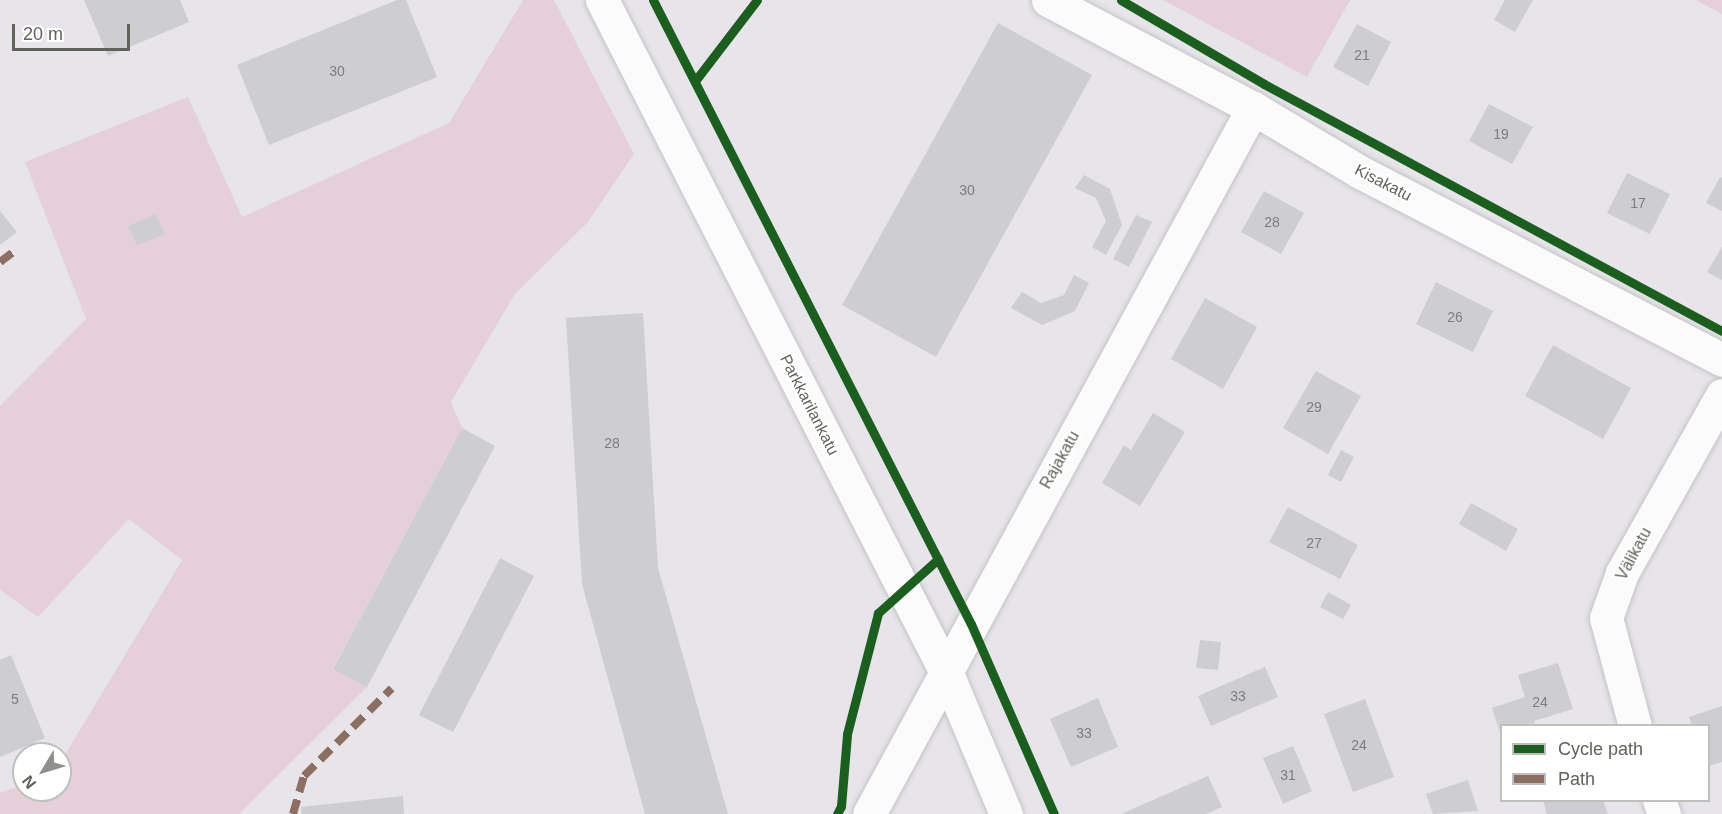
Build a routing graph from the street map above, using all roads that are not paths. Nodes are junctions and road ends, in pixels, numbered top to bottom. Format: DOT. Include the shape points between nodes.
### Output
graph roads {
  1 [pos="602,0"];
  2 [pos="1048,0"];
  3 [pos="1253,108"];
  4 [pos="1722,360"];
  5 [pos="1722,395"];
  6 [pos="948,676"];
  7 [pos="1634,724"];
  8 [pos="869,814"];
  9 [pos="1006,814"];
  1 -- 6 [label="street, Parkkarilankatu"];
  2 -- 3 [label="street, Kisakatu"];
  3 -- 4 [label="street, Kisakatu" via="1360,172"];
  3 -- 6 [label="street, Rajakatu" via="971,624"];
  5 -- 7 [label="street, Välikatu" via="1622,573 1606,618"];
  6 -- 8 [label="street, Rajakatu"];
  6 -- 9 [label="street, Parkkarilankatu"];
}
